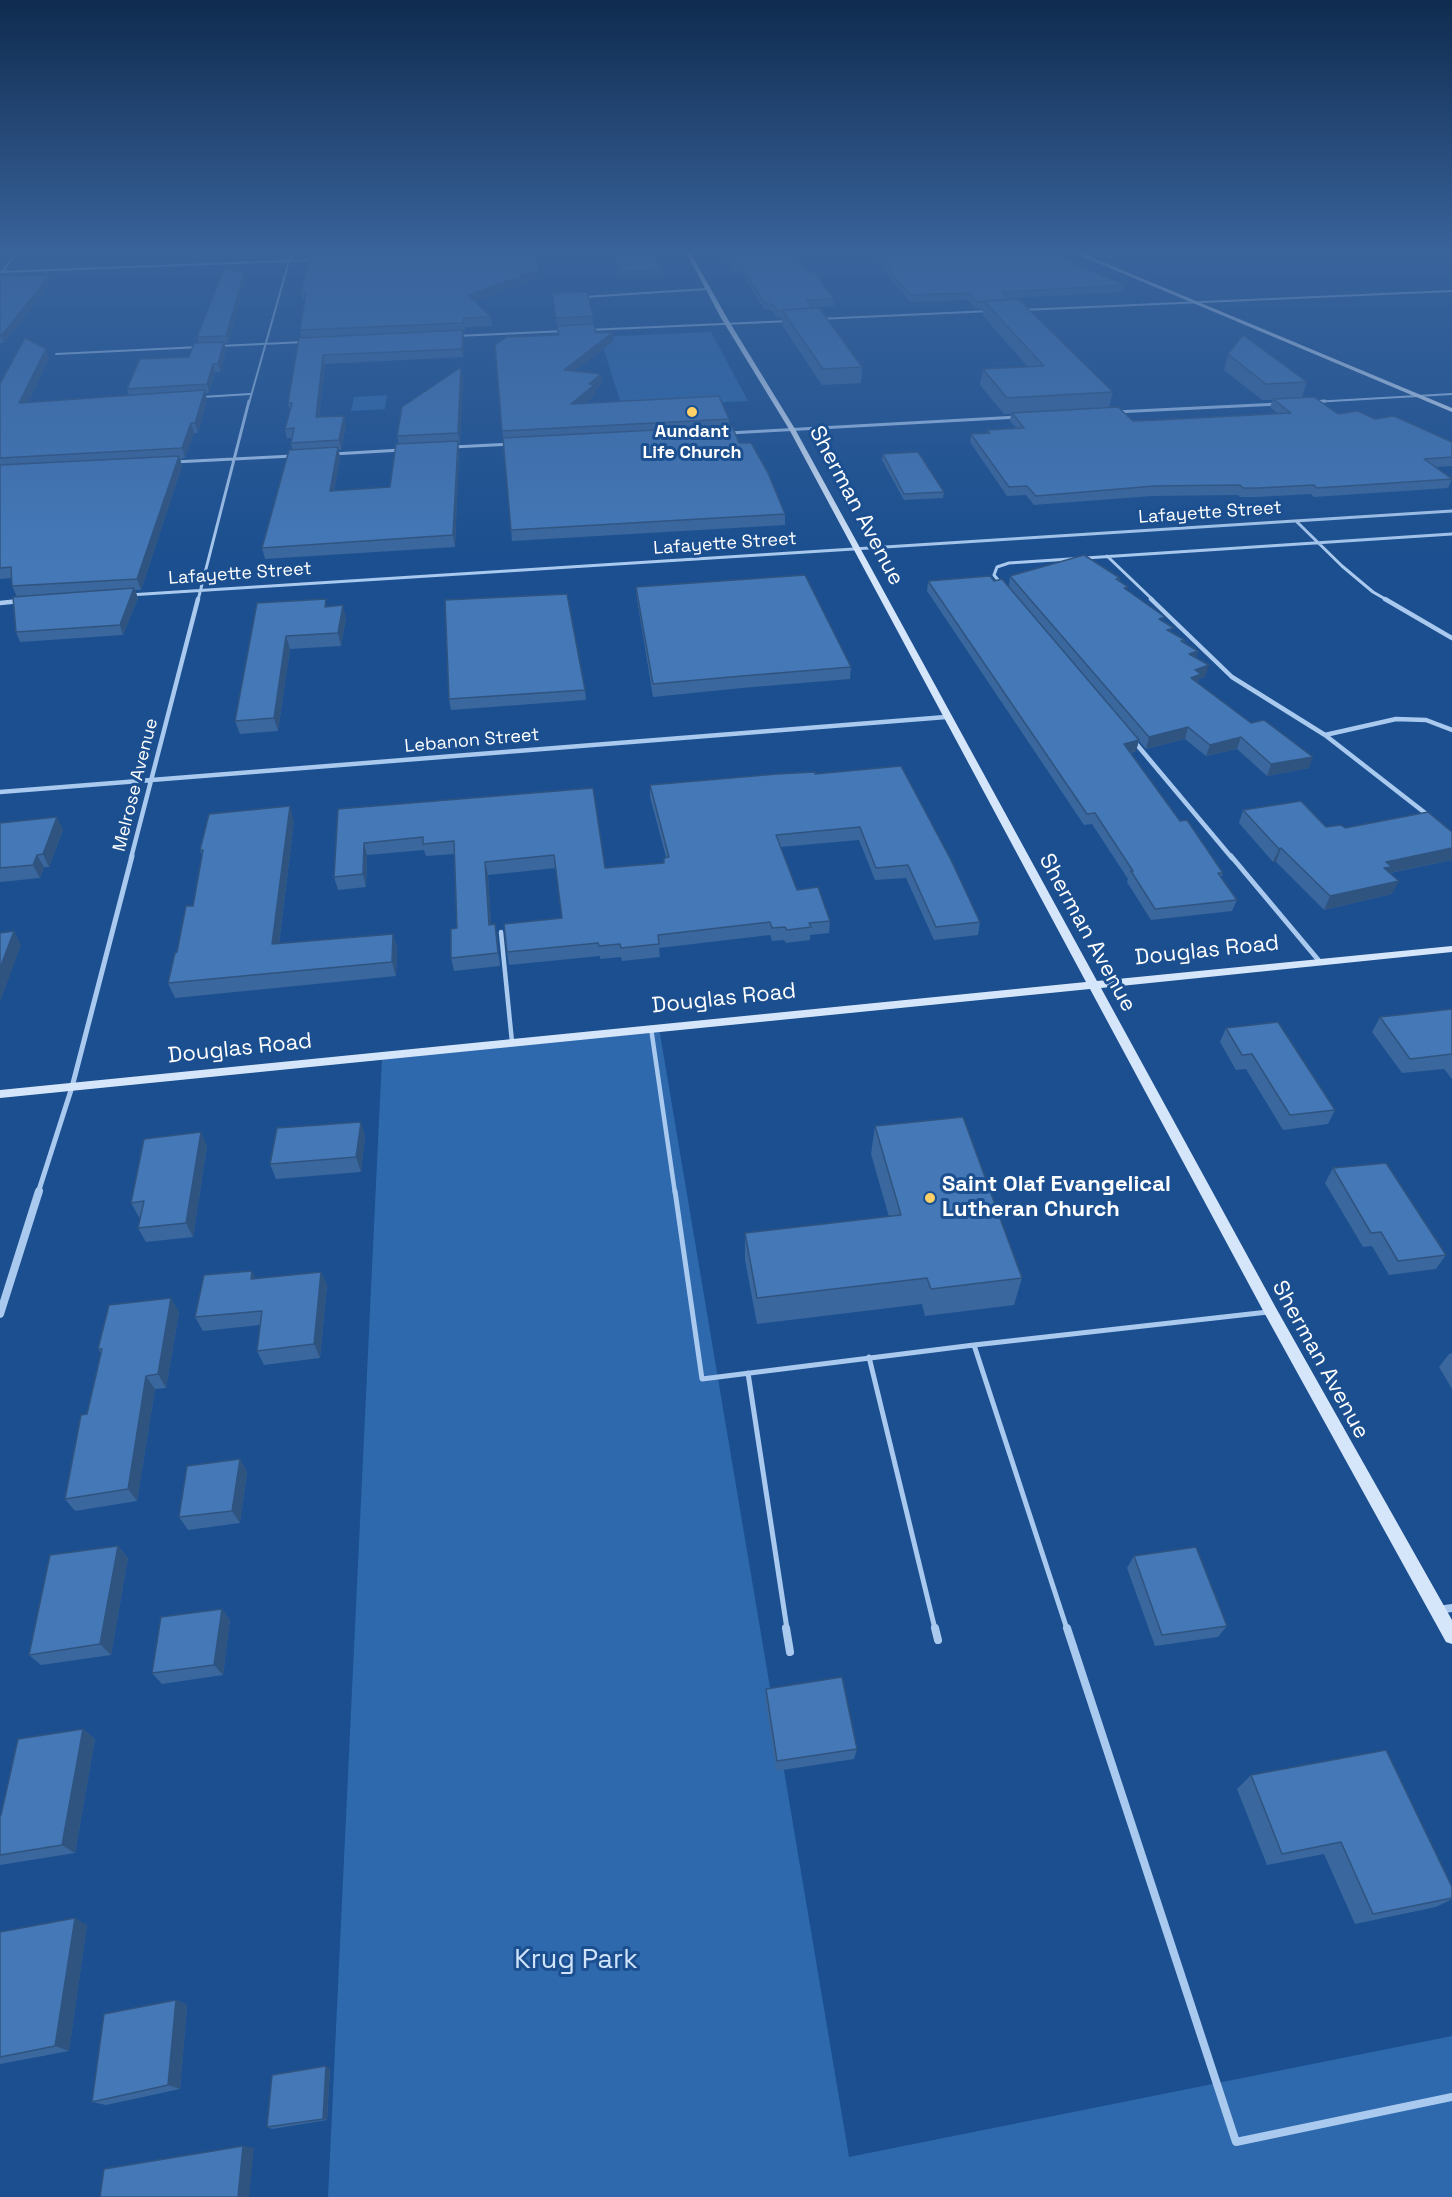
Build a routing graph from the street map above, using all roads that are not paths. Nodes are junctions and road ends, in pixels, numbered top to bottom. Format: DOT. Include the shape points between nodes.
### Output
graph roads {
  1 [pos="87,353"];
  2 [pos="262,353"];
  3 [pos="746,353"];
  4 [pos="1314,353"];
  5 [pos="56,354"];
  6 [pos="250,394"];
  7 [pos="1452,394"];
  8 [pos="1418,396"];
  9 [pos="199,397"];
  10 [pos="1311,402"];
  11 [pos="1287,403"];
  12 [pos="1452,411"];
  13 [pos="1114,412"];
  14 [pos="1019,417"];
  15 [pos="792,429"];
  16 [pos="724,433"];
  17 [pos="517,444"];
  18 [pos="446,448"];
  19 [pos="410,450"];
  20 [pos="326,454"];
  21 [pos="302,455"];
  22 [pos="234,459"];
  23 [pos="164,463"];
  24 [pos="1452,511"];
  25 [pos="1296,521"];
  26 [pos="1452,534"];
  27 [pos="1318,542"];
  28 [pos="856,549"];
  29 [pos="1107,556"];
  30 [pos="199,590"];
  31 [pos="1009,592"];
  32 [pos="117,596"];
  33 [pos="23,601"];
  34 [pos="0,603"];
  35 [pos="1452,638"];
  36 [pos="946,717"];
  37 [pos="1452,730"];
  38 [pos="1128,734"];
  39 [pos="1325,735"];
  40 [pos="152,780"];
  41 [pos="0,792"];
  42 [pos="1435,820"];
  43 [pos="501,932"];
  44 [pos="1452,949"];
  45 [pos="1320,962"];
  46 [pos="1093,984"];
  47 [pos="651,1028"];
  48 [pos="512,1042"];
  49 [pos="72,1087"];
  50 [pos="0,1094"];
  51 [pos="1271,1312"];
  52 [pos="0,1314"];
  53 [pos="974,1345"];
  54 [pos="869,1357"];
  55 [pos="748,1373"];
  56 [pos="1452,1608"];
  57 [pos="1438,1610"];
  58 [pos="1452,1636"];
  59 [pos="938,1640"];
  60 [pos="790,1652"];
  61 [pos="1452,2097"];
  1 -- 5 [label="street"];
  2 -- 6 [label="street, Melrose Avenue"];
  3 -- 15 [label="street, Sherman Avenue"];
  4 -- 8 [label="street"];
  6 -- 9 [label="lane"];
  6 -- 22 [label="street, Melrose Avenue"];
  7 -- 8 [label="street"];
  8 -- 10 [label="street"];
  8 -- 12 [label="street"];
  11 -- 13 [label="street"];
  14 -- 15 [label="street"];
  15 -- 16 [label="street"];
  15 -- 28 [label="street, Sherman Avenue"];
  17 -- 18 [label="street"];
  19 -- 20 [label="street"];
  21 -- 22 [label="street"];
  22 -- 23 [label="street"];
  22 -- 30 [label="street, Melrose Avenue"];
  24 -- 25 [label="street, Lafayette Street"];
  25 -- 27 [label="street"];
  25 -- 28 [label="street, Lafayette Street"];
  26 -- 27 [label="street"];
  27 -- 29 [label="street"];
  27 -- 35 [label="street" via="1373,591"];
  28 -- 30 [label="street, Lafayette Street"];
  28 -- 36 [label="street, Sherman Avenue"];
  29 -- 31 [label="street" via="997,567 994,575"];
  29 -- 39 [label="street" via="1232,676"];
  30 -- 32 [label="street, Lafayette Street"];
  30 -- 40 [label="street, Melrose Avenue"];
  33 -- 34 [label="street"];
  36 -- 40 [label="street, Lebanon Street"];
  36 -- 46 [label="street, Sherman Avenue"];
  37 -- 39 [label="street" via="1426,720 1396,719"];
  38 -- 45 [label="street"];
  39 -- 42 [label="street"];
  40 -- 41 [label="street, Lebanon Street"];
  40 -- 49 [label="street, Melrose Avenue"];
  43 -- 48 [label="lane"];
  44 -- 45 [label="street, Douglas Road"];
  45 -- 46 [label="street, Douglas Road"];
  46 -- 47 [label="street, Douglas Road"];
  46 -- 51 [label="street, Sherman Avenue"];
  47 -- 48 [label="street, Douglas Road"];
  47 -- 55 [label="lane" via="702,1379"];
  48 -- 49 [label="street, Douglas Road"];
  49 -- 50 [label="street, Douglas Road"];
  49 -- 52 [label="street, Melrose Avenue"];
  51 -- 53 [label="lane"];
  51 -- 57 [label="street, Sherman Avenue"];
  53 -- 54 [label="lane"];
  53 -- 61 [label="lane" via="1236,2142"];
  54 -- 55 [label="lane"];
  54 -- 59 [label="lane"];
  55 -- 60 [label="lane"];
  56 -- 57 [label="street"];
  57 -- 58 [label="street, Sherman Avenue"];
}
